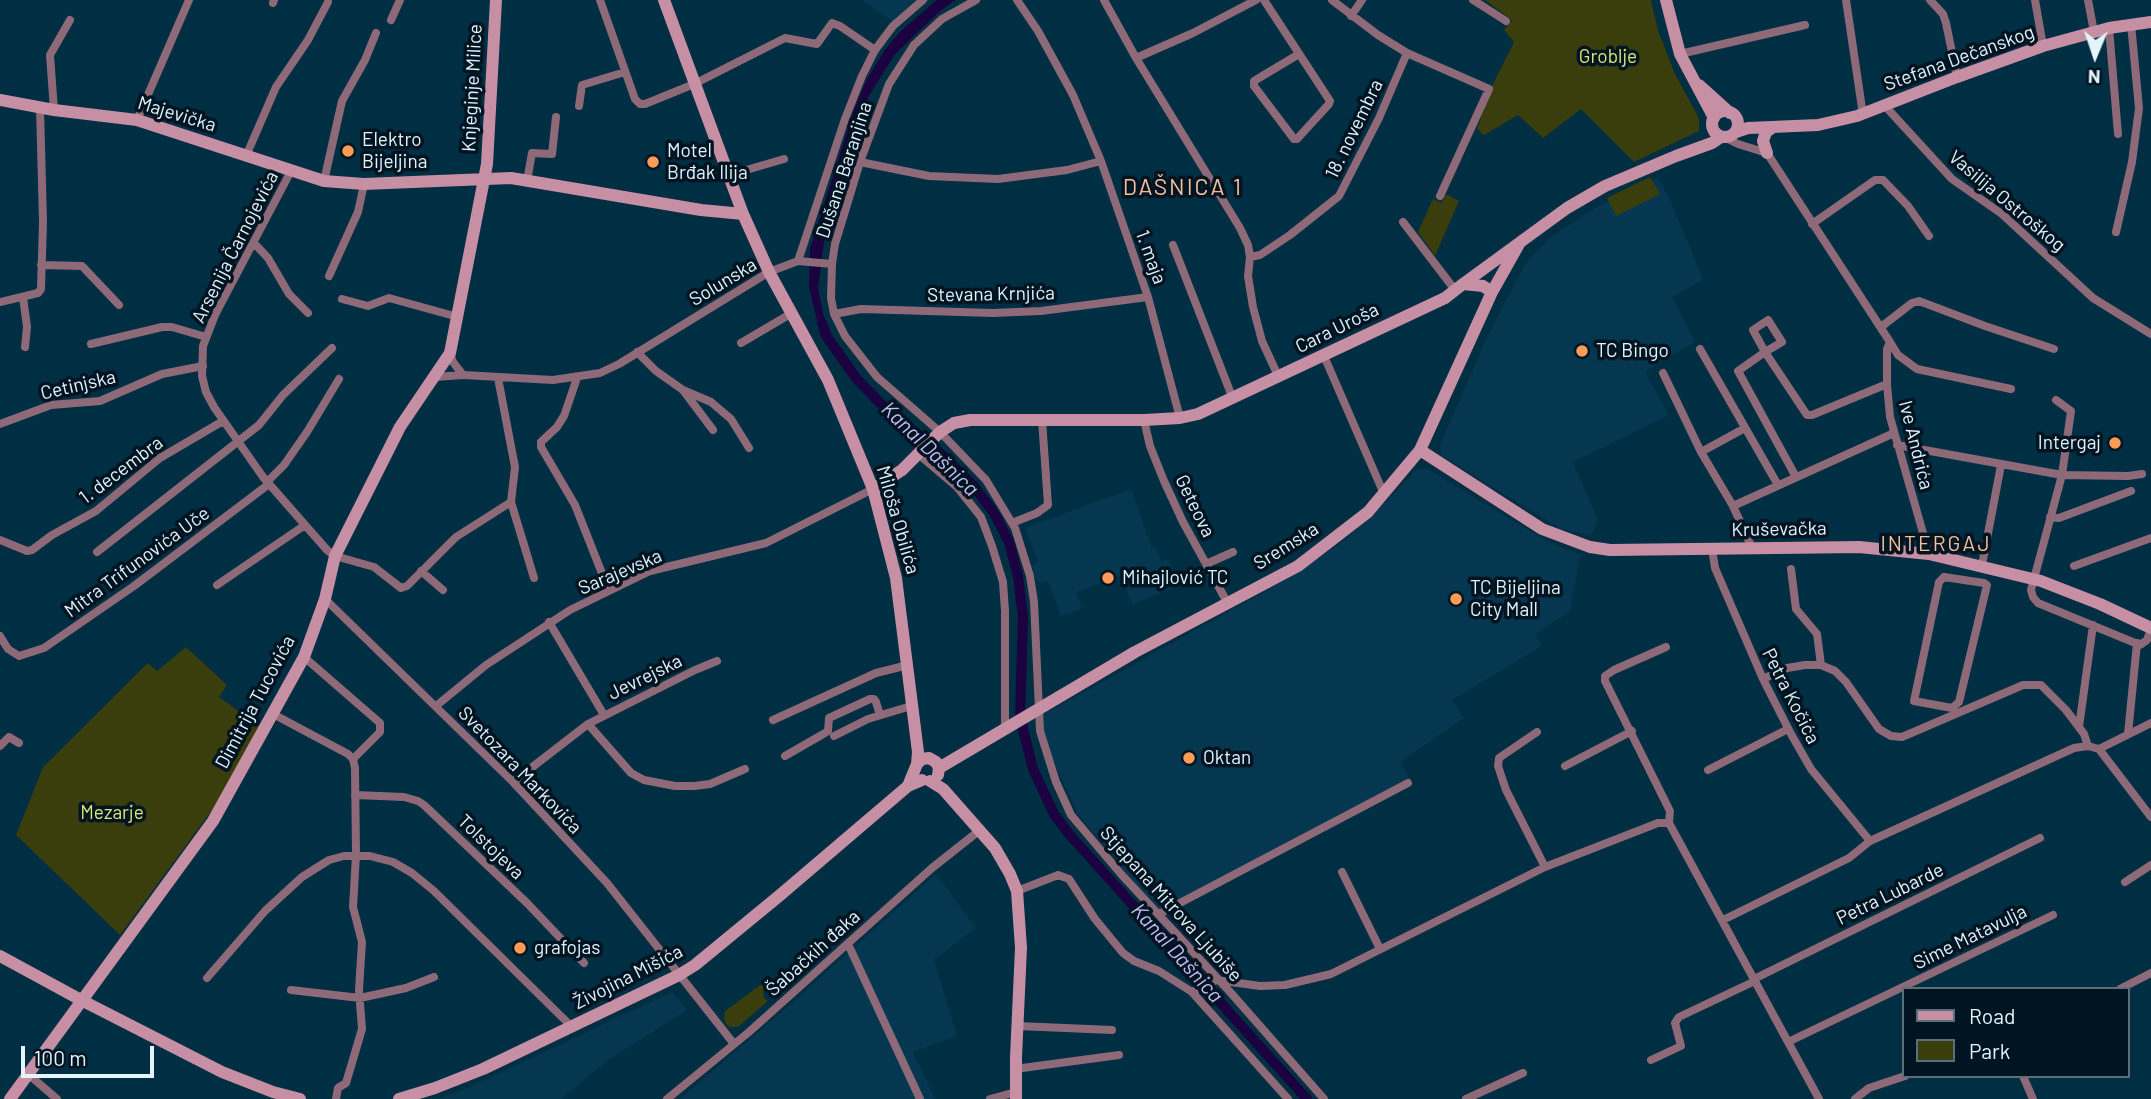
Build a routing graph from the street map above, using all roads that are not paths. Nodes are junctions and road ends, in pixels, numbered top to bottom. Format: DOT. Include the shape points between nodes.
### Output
graph roads {
  1 [pos="189,0"];
  2 [pos="400,0"];
  3 [pos="496,0"];
  4 [pos="600,0"];
  5 [pos="664,0"];
  6 [pos="923,0"];
  7 [pos="976,0"];
  8 [pos="1017,0"];
  9 [pos="1104,0"];
  10 [pos="1256,0"];
  11 [pos="1264,0"];
  12 [pos="1332,0"];
  13 [pos="1362,0"];
  14 [pos="1473,0"];
  15 [pos="1666,0"];
  16 [pos="1846,0"];
  17 [pos="1930,0"];
  18 [pos="2035,0"];
  19 [pos="2088,0"];
  20 [pos="328,2"];
  21 [pos="1351,16"];
  22 [pos="70,20"];
  23 [pos="391,20"];
  24 [pos="1506,21"];
  25 [pos="2151,22"];
  26 [pos="2131,24"];
  27 [pos="1805,25"];
  28 [pos="2109,28"];
  29 [pos="2094,32"];
  30 [pos="376,33"];
  31 [pos="2043,46"];
  32 [pos="875,50"];
  33 [pos="1407,53"];
  34 [pos="1299,54"];
  35 [pos="1681,54"];
  36 [pos="1136,58"];
  37 [pos="625,72"];
  38 [pos="1957,77"];
  39 [pos="1694,80"];
  40 [pos="694,84"];
  41 [pos="0,100"];
  42 [pos="579,106"];
  43 [pos="1885,106"];
  44 [pos="40,108"];
  45 [pos="54,110"];
  46 [pos="1732,114"];
  47 [pos="1863,115"];
  48 [pos="556,117"];
  49 [pos="137,120"];
  50 [pos="1713,120"];
  51 [pos="1772,128"];
  52 [pos="1788,128"];
  53 [pos="2118,134"];
  54 [pos="1729,135"];
  55 [pos="1767,152"];
  56 [pos="246,156"];
  57 [pos="1676,156"];
  58 [pos="784,159"];
  59 [pos="1101,161"];
  60 [pos="860,162"];
  61 [pos="291,171"];
  62 [pos="729,175"];
  63 [pos="484,179"];
  64 [pos="324,181"];
  65 [pos="527,181"];
  66 [pos="364,184"];
  67 [pos="1440,196"];
  68 [pos="743,214"];
  69 [pos="1403,222"];
  70 [pos="1812,224"];
  71 [pos="2116,232"];
  72 [pos="1929,236"];
  73 [pos="254,243"];
  74 [pos="1519,244"];
  75 [pos="1173,246"];
  76 [pos="1250,257"];
  77 [pos="802,261"];
  78 [pos="829,264"];
  79 [pos="41,265"];
  80 [pos="769,272"];
  81 [pos="329,276"];
  82 [pos="1459,287"];
  83 [pos="1492,292"];
  84 [pos="23,297"];
  85 [pos="1149,297"];
  86 [pos="342,299"];
  87 [pos="0,302"];
  88 [pos="119,305"];
  89 [pos="308,313"];
  90 [pos="792,313"];
  91 [pos="834,314"];
  92 [pos="458,317"];
  93 [pos="1881,327"];
  94 [pos="2151,334"];
  95 [pos="206,337"];
  96 [pos="1890,342"];
  97 [pos="741,343"];
  98 [pos="91,344"];
  99 [pos="25,347"];
  100 [pos="332,348"];
  101 [pos="1700,349"];
  102 [pos="2054,349"];
  103 [pos="450,352"];
  104 [pos="637,352"];
  105 [pos="1324,356"];
  106 [pos="203,366"];
  107 [pos="1663,373"];
  108 [pos="463,376"];
  109 [pos="435,377"];
  110 [pos="498,378"];
  111 [pos="577,378"];
  112 [pos="1279,378"];
  113 [pos="339,379"];
  114 [pos="1887,384"];
  115 [pos="2011,389"];
  116 [pos="683,390"];
  117 [pos="1233,399"];
  118 [pos="2056,400"];
  119 [pos="1180,418"];
  120 [pos="1042,420"];
  121 [pos="1144,420"];
  122 [pos="223,421"];
  123 [pos="0,424"];
  124 [pos="1745,428"];
  125 [pos="713,430"];
  126 [pos="938,433"];
  127 [pos="1894,433"];
  128 [pos="239,442"];
  129 [pos="1897,445"];
  130 [pos="748,449"];
  131 [pos="1420,450"];
  132 [pos="1701,452"];
  133 [pos="918,453"];
  134 [pos="2001,465"];
  135 [pos="2142,474"];
  136 [pos="2062,475"];
  137 [pos="1796,477"];
  138 [pos="268,483"];
  139 [pos="1777,485"];
  140 [pos="873,489"];
  141 [pos="2131,491"];
  142 [pos="1384,494"];
  143 [pos="511,502"];
  144 [pos="1733,506"];
  145 [pos="2050,517"];
  146 [pos="1012,523"];
  147 [pos="304,525"];
  148 [pos="2151,538"];
  149 [pos="0,540"];
  150 [pos="1752,548"];
  151 [pos="1712,549"];
  152 [pos="97,552"];
  153 [pos="1233,552"];
  154 [pos="1929,554"];
  155 [pos="335,556"];
  156 [pos="1943,556"];
  157 [pos="1206,565"];
  158 [pos="1982,565"];
  159 [pos="2074,566"];
  160 [pos="1791,569"];
  161 [pos="421,571"];
  162 [pos="534,578"];
  163 [pos="2033,578"];
  164 [pos="1941,579"];
  165 [pos="217,585"];
  166 [pos="443,590"];
  167 [pos="609,591"];
  168 [pos="325,599"];
  169 [pos="1227,602"];
  170 [pos="549,622"];
  171 [pos="2093,625"];
  172 [pos="2151,629"];
  173 [pos="0,636"];
  174 [pos="2137,643"];
  175 [pos="1665,647"];
  176 [pos="304,657"];
  177 [pos="718,661"];
  178 [pos="908,665"];
  179 [pos="1821,665"];
  180 [pos="1763,679"];
  181 [pos="436,705"];
  182 [pos="911,706"];
  183 [pos="1038,708"];
  184 [pos="273,714"];
  185 [pos="604,715"];
  186 [pos="880,715"];
  187 [pos="773,720"];
  188 [pos="2151,723"];
  189 [pos="588,724"];
  190 [pos="1009,725"];
  191 [pos="2079,727"];
  192 [pos="1788,729"];
  193 [pos="1632,731"];
  194 [pos="1536,732"];
  195 [pos="2128,734"];
  196 [pos="834,736"];
  197 [pos="19,743"];
  198 [pos="0,746"];
  199 [pos="2088,746"];
  200 [pos="2099,749"];
  201 [pos="785,756"];
  202 [pos="354,759"];
  203 [pos="1564,766"];
  204 [pos="927,767"];
  205 [pos="745,769"];
  206 [pos="1708,770"];
  207 [pos="513,782"];
  208 [pos="1408,783"];
  209 [pos="355,795"];
  210 [pos="2151,817"];
  211 [pos="1670,823"];
  212 [pos="980,830"];
  213 [pos="2040,838"];
  214 [pos="1870,841"];
  215 [pos="356,855"];
  216 [pos="2151,865"];
  217 [pos="1545,867"];
  218 [pos="1342,872"];
  219 [pos="2125,882"];
  220 [pos="1017,891"];
  221 [pos="1159,914"];
  222 [pos="2053,915"];
  223 [pos="1723,920"];
  224 [pos="848,944"];
  225 [pos="1380,949"];
  226 [pos="0,956"];
  227 [pos="584,963"];
  228 [pos="2151,973"];
  229 [pos="679,975"];
  230 [pos="434,977"];
  231 [pos="207,978"];
  232 [pos="1755,980"];
  233 [pos="1214,982"];
  234 [pos="1902,987"];
  235 [pos="1903,987"];
  236 [pos="2124,987"];
  237 [pos="290,990"];
  238 [pos="1195,990"];
  239 [pos="360,998"];
  240 [pos="81,1000"];
  241 [pos="1018,1026"];
  242 [pos="572,1027"];
  243 [pos="1112,1030"];
  244 [pos="1788,1042"];
  245 [pos="734,1044"];
  246 [pos="1119,1055"];
  247 [pos="1651,1060"];
  248 [pos="1015,1069"];
  249 [pos="1522,1073"];
  250 [pos="28,1074"];
  251 [pos="1902,1077"];
  252 [pos="2025,1078"];
  253 [pos="1016,1095"];
  254 [pos="10,1099"];
  255 [pos="57,1099"];
  256 [pos="300,1099"];
  257 [pos="335,1099"];
  258 [pos="399,1099"];
  259 [pos="667,1099"];
  260 [pos="920,1099"];
  261 [pos="990,1099"];
  262 [pos="1288,1099"];
  263 [pos="1324,1099"];
  264 [pos="1466,1099"];
  265 [pos="1819,1099"];
  266 [pos="1855,1099"];
  267 [pos="2033,1099"];
  1 -- 49 [label="street"];
  2 -- 23 [label="street"];
  3 -- 63 [label="main road, Knjeginje Milice"];
  4 -- 37 [label="street"];
  5 -- 40 [label="main road, Miloša Obilića"];
  6 -- 32 [label="street" via="893,26"];
  7 -- 60 [label="street, Dušana Baranjina" via="942,19 914,45 889,84"];
  8 -- 59 [label="street, 1. maja" via="1068,86"];
  9 -- 36 [label="street"];
  10 -- 36 [label="street"];
  11 -- 34 [label="street"];
  12 -- 21 [label="street"];
  13 -- 21 [label="street"];
  14 -- 24 [label="street"];
  15 -- 35 [label="main road"];
  16 -- 47 [label="street, Stefana Dečanskog"];
  17 -- 38 [label="street" via="1946,23"];
  18 -- 31 [label="street"];
  19 -- 29 [label="street"];
  20 -- 56 [label="street" via="276,88"];
  21 -- 33 [label="street"];
  22 -- 45 [label="street" via="50,55"];
  25 -- 26 [label="main road, Stefana Dečanskog"];
  26 -- 28 [label="main road, Stefana Dečanskog"];
  26 -- 71 [label="street" via="2139,108"];
  27 -- 35 [label="street"];
  28 -- 29 [label="main road, Stefana Dečanskog"];
  28 -- 53 [label="street"];
  29 -- 31 [label="main road, Stefana Dečanskog"];
  30 -- 64 [label="street" via="342,102"];
  31 -- 38 [label="main road, Stefana Dečanskog"];
  32 -- 40 [label="street" via="832,23 817,44 785,38"];
  32 -- 77 [label="street" via="849,107"];
  33 -- 67 [label="street" via="1489,89"];
  33 -- 76 [label="street, 18. novembra" via="1339,197 1290,235"];
  34 -- 34 [label="street" via="1330,101 1297,139 1254,81"];
  35 -- 39 [label="main road"];
  36 -- 76 [label="street" via="1227,204"];
  37 -- 40 [label="street" via="640,104"];
  37 -- 42 [label="street" via="582,85"];
  38 -- 43 [label="main road, Stefana Dečanskog"];
  39 -- 46 [label="main road"];
  39 -- 50 [label="main road"];
  40 -- 62 [label="main road, Miloša Obilića"];
  41 -- 44 [label="main road, Majevička"];
  43 -- 47 [label="main road, Stefana Dečanskog"];
  43 -- 94 [label="street, Vasilija Ostroškog" via="1952,179 2010,220 2093,298"];
  44 -- 45 [label="main road, Majevička"];
  44 -- 79 [label="street"];
  45 -- 49 [label="main road, Majevička"];
  46 -- 50 [label="main road" via="1720,113"];
  46 -- 52 [label="main road"];
  46 -- 54 [label="main road" via="1738,122"];
  47 -- 52 [label="main road, Stefana Dečanskog"];
  48 -- 65 [label="street" via="552,154 532,153"];
  49 -- 56 [label="main road, Majevička"];
  50 -- 54 [label="main road" via="1714,131"];
  50 -- 57 [label="main road" via="1696,142"];
  51 -- 52 [label="main road"];
  51 -- 54 [label="main road" via="1748,128"];
  51 -- 55 [label="main road" via="1763,141"];
  54 -- 55 [label="street" via="1738,144"];
  54 -- 57 [label="main road"];
  55 -- 70 [label="street, Ive Andrića"];
  56 -- 61 [label="main road, Majevička"];
  57 -- 74 [label="main road" via="1605,186"];
  58 -- 62 [label="street"];
  59 -- 60 [label="street" via="998,179 929,176"];
  59 -- 85 [label="street, 1. maja"];
  60 -- 78 [label="street, Dušana Baranjina"];
  61 -- 64 [label="main road, Majevička"];
  61 -- 73 [label="street, Arsenija Čarnojevića"];
  62 -- 68 [label="main road, Miloša Obilića"];
  63 -- 65 [label="main road, Majevička"];
  63 -- 66 [label="main road, Majevička"];
  63 -- 92 [label="main road, Dimitrija Tucovića"];
  64 -- 66 [label="main road, Majevička"];
  65 -- 68 [label="main road, Majevička"];
  66 -- 81 [label="street" via="358,212"];
  68 -- 80 [label="main road, Miloša Obilića"];
  69 -- 82 [label="street"];
  70 -- 72 [label="street" via="1875,180 1883,180"];
  70 -- 93 [label="street, Ive Andrića"];
  73 -- 89 [label="street"];
  73 -- 95 [label="street, Arsenija Čarnojevića"];
  74 -- 82 [label="main road, Cara Uroša"];
  74 -- 83 [label="main road, Sremska"];
  75 -- 117 [label="street"];
  76 -- 112 [label="street" via="1253,307"];
  77 -- 78 [label="street, Solunska"];
  77 -- 80 [label="street, Solunska"];
  78 -- 91 [label="street, Dušana Baranjina"];
  79 -- 84 [label="street" via="41,289"];
  79 -- 88 [label="street" via="82,266"];
  80 -- 90 [label="main road, Miloša Obilića"];
  80 -- 104 [label="street, Solunska"];
  82 -- 83 [label="main road" via="1483,286"];
  82 -- 105 [label="main road, Cara Uroša"];
  83 -- 131 [label="main road, Sremska"];
  84 -- 87 [label="street"];
  84 -- 99 [label="street"];
  85 -- 91 [label="street, Stevana Krnjića" via="993,313 861,309"];
  85 -- 119 [label="street, 1. maja"];
  86 -- 92 [label="street" via="369,306 389,298"];
  90 -- 97 [label="street"];
  90 -- 140 [label="main road, Miloša Obilića" via="828,380"];
  91 -- 126 [label="street, Dušana Baranjina" via="877,377"];
  92 -- 103 [label="main road, Dimitrija Tucovića"];
  93 -- 96 [label="street, Ive Andrića"];
  93 -- 102 [label="street" via="1919,301"];
  95 -- 98 [label="street, Arsenija Čarnojevića" via="162,327"];
  95 -- 106 [label="street, Arsenija Čarnojevića"];
  96 -- 114 [label="street, Ive Andrića"];
  96 -- 115 [label="street, Ive Andrića" via="1898,355 1917,369"];
  100 -- 128 [label="street"];
  101 -- 124 [label="street"];
  103 -- 108 [label="street"];
  103 -- 109 [label="main road, Dimitrija Tucovića"];
  104 -- 111 [label="street, Solunska" via="600,373"];
  104 -- 116 [label="street"];
  105 -- 112 [label="main road, Cara Uroša"];
  105 -- 142 [label="street"];
  106 -- 122 [label="street, Arsenija Čarnojevića" via="206,391"];
  106 -- 123 [label="street, Cetinjska" via="162,374 100,401 51,405"];
  107 -- 132 [label="street"];
  108 -- 109 [label="street, Solunska"];
  108 -- 110 [label="street, Solunska"];
  109 -- 155 [label="main road, Dimitrija Tucovića" via="400,428"];
  110 -- 111 [label="street, Solunska"];
  110 -- 143 [label="street" via="515,467"];
  111 -- 167 [label="street" via="564,416 541,447 575,505"];
  112 -- 117 [label="main road, Cara Uroša"];
  113 -- 138 [label="street"];
  114 -- 127 [label="street, Ive Andrića"];
  114 -- 137 [label="street" via="1807,415 1765,352 1738,371"];
  116 -- 125 [label="street"];
  116 -- 130 [label="street" via="711,402 731,419"];
  117 -- 119 [label="main road, Cara Uroša"];
  118 -- 136 [label="street" via="2071,411"];
  119 -- 121 [label="main road, Cara Uroša"];
  120 -- 121 [label="main road, Cara Uroša"];
  120 -- 126 [label="main road, Cara Uroša" via="970,420"];
  120 -- 146 [label="street" via="1048,505"];
  121 -- 157 [label="street, Geteova" via="1164,481"];
  122 -- 128 [label="street, Arsenija Čarnojevića"];
  122 -- 149 [label="street, 1. decembra" via="160,458 96,511 32,550"];
  124 -- 132 [label="street"];
  124 -- 139 [label="street"];
  126 -- 133 [label="main road, Cara Uroša"];
  126 -- 146 [label="street, Dušana Baranjina" via="986,480"];
  127 -- 129 [label="street, Ive Andrića"];
  127 -- 137 [label="street"];
  128 -- 138 [label="street, Arsenija Čarnojevića"];
  128 -- 152 [label="street"];
  129 -- 134 [label="street"];
  129 -- 154 [label="street, Ive Andrića"];
  131 -- 142 [label="main road, Sremska"];
  131 -- 151 [label="main road, Kruševačka" via="1561,538 1610,550"];
  132 -- 144 [label="street"];
  133 -- 140 [label="main road, Cara Uroša"];
  133 -- 190 [label="street" via="957,487 981,517 992,546 1003,582"];
  134 -- 136 [label="street"];
  134 -- 158 [label="street"];
  135 -- 136 [label="street"];
  136 -- 145 [label="street"];
  137 -- 139 [label="street"];
  138 -- 147 [label="street, Arsenija Čarnojevića"];
  138 -- 173 [label="street, Mitra Trifunovića Uče" via="44,648 19,656"];
  139 -- 144 [label="street"];
  140 -- 167 [label="street, Sarajevska" via="766,543 650,571"];
  140 -- 178 [label="main road, Miloša Obilića" via="896,578"];
  141 -- 145 [label="street" via="2059,518"];
  142 -- 169 [label="main road, Sremska" via="1368,512 1298,566"];
  143 -- 161 [label="street" via="456,537"];
  143 -- 162 [label="street"];
  144 -- 150 [label="street"];
  145 -- 163 [label="street"];
  146 -- 183 [label="street, Stjepana Mitrova Ljubiše" via="1030,576"];
  147 -- 155 [label="street, Arsenija Čarnojevića"];
  147 -- 165 [label="street"];
  148 -- 159 [label="street"];
  150 -- 151 [label="main road, Kruševačka"];
  150 -- 154 [label="main road, Kruševačka" via="1860,547"];
  151 -- 180 [label="street, Petra Kočića" via="1715,568"];
  153 -- 157 [label="street"];
  154 -- 156 [label="main road, Kruševačka"];
  155 -- 161 [label="street" via="373,567 401,588"];
  155 -- 168 [label="main road, Dimitrija Tucovića"];
  156 -- 158 [label="main road, Kruševačka"];
  156 -- 164 [label="street"];
  157 -- 169 [label="street, Geteova"];
  158 -- 163 [label="main road, Kruševačka"];
  160 -- 179 [label="street, Kruševačka" via="1796,609 1817,634"];
  161 -- 166 [label="street"];
  163 -- 171 [label="street" via="2031,590 2038,603"];
  163 -- 172 [label="main road, Kruševačka"];
  164 -- 164 [label="street" via="1987,585 1959,702 1952,708 1914,701"];
  167 -- 170 [label="street, Sarajevska"];
  168 -- 176 [label="main road, Dimitrija Tucovića"];
  168 -- 181 [label="street, Svetozara Markovića"];
  169 -- 183 [label="main road, Sremska"];
  170 -- 181 [label="street, Sarajevska"];
  170 -- 185 [label="street"];
  171 -- 174 [label="street"];
  171 -- 191 [label="street"];
  172 -- 174 [label="street" via="2144,643"];
  174 -- 195 [label="street"];
  175 -- 193 [label="street" via="1605,676"];
  176 -- 184 [label="main road, Dimitrija Tucovića"];
  176 -- 202 [label="street" via="380,723 380,732"];
  177 -- 185 [label="street, Jevrejska"];
  178 -- 182 [label="main road, Miloša Obilića"];
  178 -- 187 [label="street" via="876,673"];
  179 -- 180 [label="street" via="1787,668"];
  179 -- 191 [label="street" via="1846,682 1878,729 1891,736 1902,737 2023,685 2046,688"];
  180 -- 192 [label="street, Petra Kočića"];
  181 -- 207 [label="street, Svetozara Markovića"];
  182 -- 186 [label="street"];
  182 -- 204 [label="main road, Miloša Obilića"];
  183 -- 190 [label="main road, Sremska"];
  183 -- 221 [label="street, Stjepana Mitrova Ljubiše" via="1045,752 1071,815"];
  184 -- 202 [label="street"];
  184 -- 240 [label="main road, Dimitrija Tucovića" via="213,821"];
  185 -- 189 [label="street, Jevrejska"];
  186 -- 196 [label="street"];
  186 -- 201 [label="street" via="870,699 829,718 825,733"];
  188 -- 195 [label="street"];
  189 -- 205 [label="street" via="631,773 645,780 694,786"];
  189 -- 207 [label="street, Jevrejska"];
  190 -- 204 [label="main road, Sremska" via="951,760"];
  191 -- 199 [label="street"];
  192 -- 206 [label="street"];
  192 -- 214 [label="street, Petra Kočića" via="1811,769"];
  193 -- 203 [label="street"];
  193 -- 211 [label="street" via="1670,811"];
  194 -- 217 [label="street" via="1499,758 1498,766"];
  195 -- 200 [label="street"];
  197 -- 198 [label="street" via="9,737"];
  199 -- 200 [label="street"];
  199 -- 214 [label="street" via="2062,753"];
  200 -- 210 [label="street"];
  202 -- 209 [label="street"];
  204 -- 212 [label="main road, Miloša Obilića"];
  204 -- 229 [label="main road, Živojina Mišića" via="779,896"];
  207 -- 229 [label="street, Svetozara Markovića" via="607,883"];
  208 -- 221 [label="street"];
  209 -- 215 [label="street"];
  209 -- 227 [label="street, Tolstojeva" via="404,797 424,805"];
  211 -- 217 [label="street" via="1658,823"];
  211 -- 223 [label="street"];
  212 -- 220 [label="main road" via="1004,861"];
  212 -- 224 [label="street, Šabačkih đaka"];
  213 -- 232 [label="street, Petra Lubarde"];
  214 -- 223 [label="street" via="1849,858"];
  215 -- 231 [label="street" via="329,860 302,877 265,911"];
  215 -- 239 [label="street" via="353,907 362,942"];
  215 -- 242 [label="street" via="393,862 412,873"];
  216 -- 219 [label="street"];
  217 -- 225 [label="street"];
  218 -- 225 [label="street"];
  220 -- 238 [label="street" via="1058,875 1069,879 1123,953"];
  220 -- 241 [label="main road" via="1021,948"];
  221 -- 233 [label="street, Stjepana Mitrova Ljubiše"];
  222 -- 235 [label="street, Sime Matavulja"];
  223 -- 232 [label="street"];
  224 -- 245 [label="street, Šabačkih đaka"];
  224 -- 260 [label="street"];
  225 -- 233 [label="street" via="1331,974 1297,983"];
  226 -- 240 [label="main road"];
  228 -- 236 [label="street"];
  229 -- 242 [label="main road, Živojina Mišića"];
  229 -- 245 [label="street, Svetozara Markovića"];
  230 -- 239 [label="street"];
  232 -- 244 [label="street"];
  232 -- 247 [label="street, Petra Lubarde" via="1679,1017 1675,1023 1681,1046"];
  233 -- 238 [label="street"];
  233 -- 263 [label="street, Stjepana Mitrova Ljubiše" via="1231,993"];
  234 -- 244 [label="street, Sime Matavulja"];
  237 -- 239 [label="street"];
  238 -- 262 [label="street"];
  239 -- 257 [label="street" via="360,1039 346,1083 338,1088"];
  240 -- 250 [label="main road, Dimitrija Tucovića"];
  240 -- 256 [label="main road" via="222,1072"];
  241 -- 243 [label="street"];
  241 -- 248 [label="main road"];
  242 -- 258 [label="main road, Živojina Mišića" via="483,1069"];
  244 -- 265 [label="street"];
  245 -- 259 [label="street, Šabačkih đaka"];
  246 -- 248 [label="street"];
  248 -- 253 [label="main road"];
  249 -- 264 [label="street"];
  250 -- 254 [label="main road, Dimitrija Tucovića"];
  250 -- 255 [label="street"];
  251 -- 266 [label="street" via="1869,1088"];
  252 -- 267 [label="street"];
  253 -- 261 [label="street"];
}
